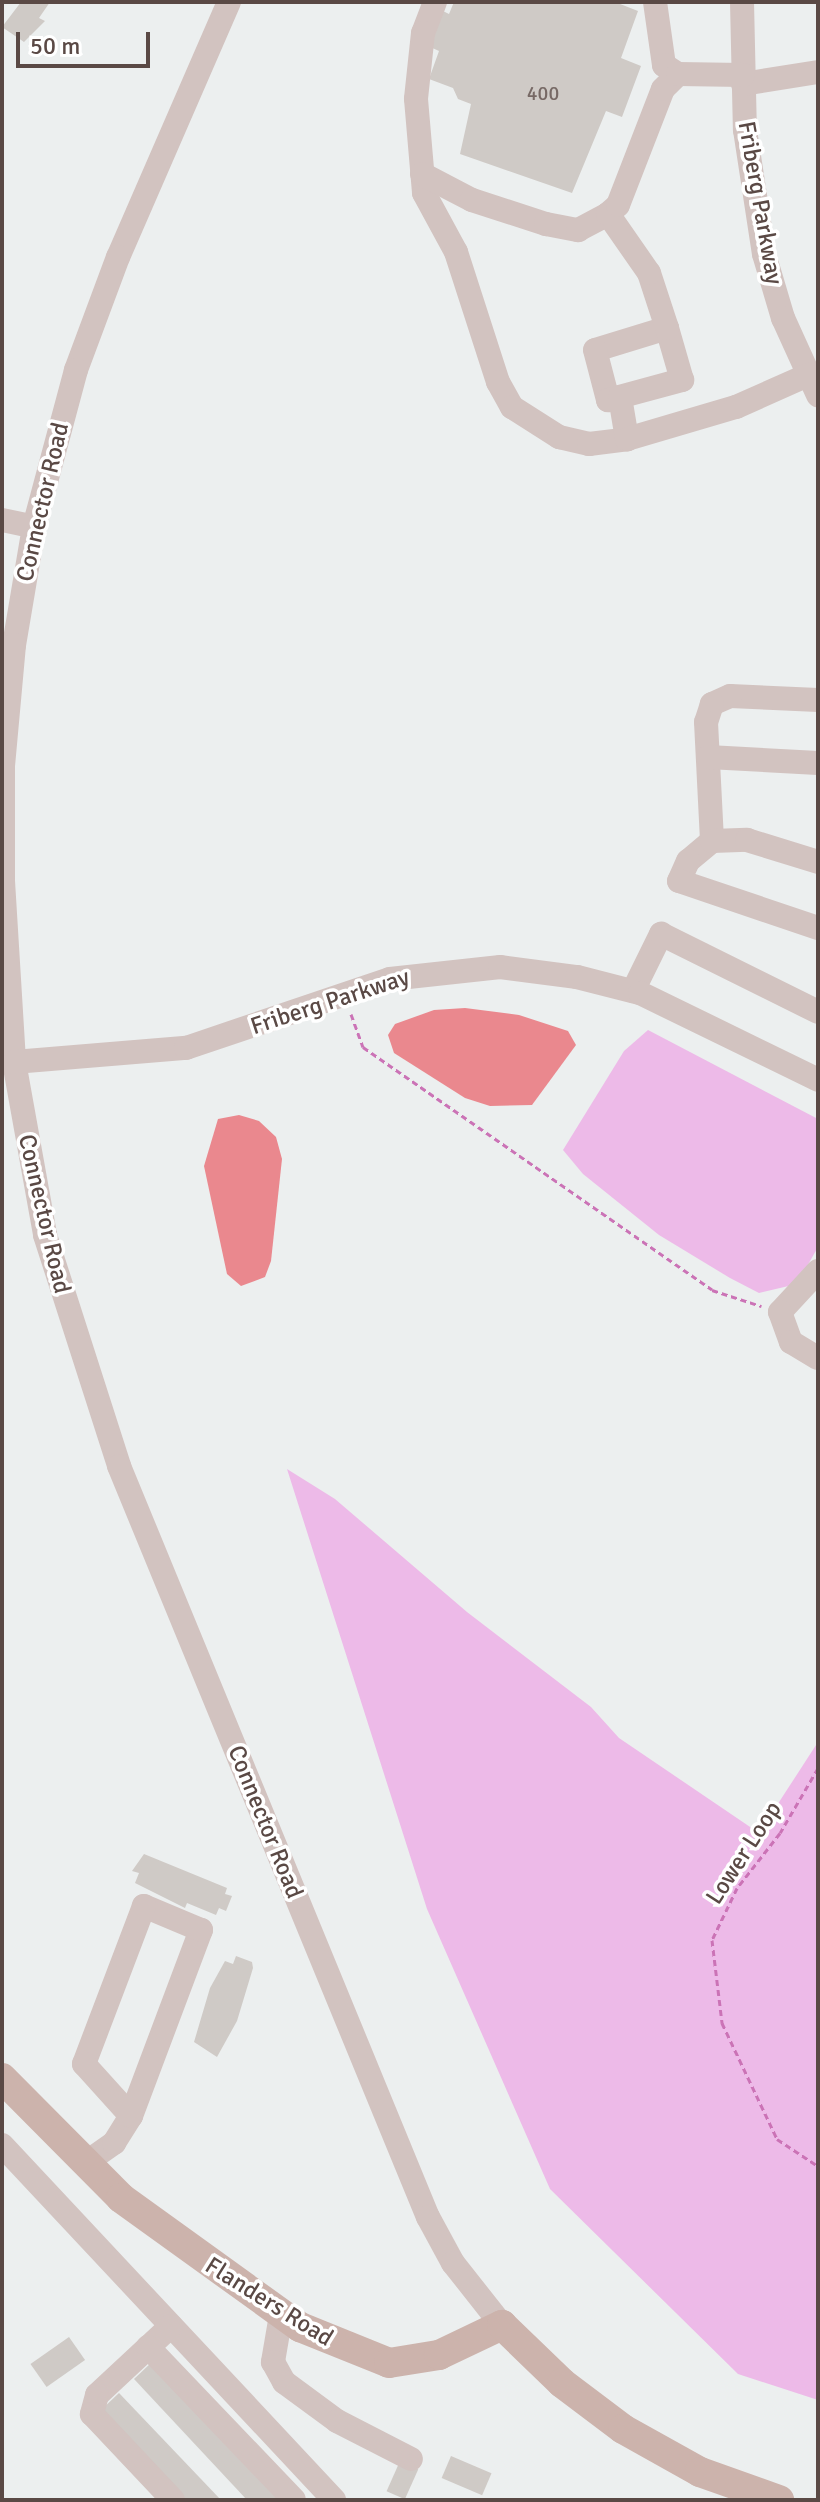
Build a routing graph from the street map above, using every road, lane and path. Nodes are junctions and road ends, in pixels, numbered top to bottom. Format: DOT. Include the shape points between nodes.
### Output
graph roads {
  1 [pos="229,2"];
  2 [pos="435,2"];
  3 [pos="655,2"];
  4 [pos="742,2"];
  5 [pos="818,72"];
  6 [pos="678,74"];
  7 [pos="743,79"];
  8 [pos="422,174"];
  9 [pos="608,214"];
  10 [pos="667,328"];
  11 [pos="813,385"];
  12 [pos="620,397"];
  13 [pos="627,439"];
  14 [pos="2,520"];
  15 [pos="34,527"];
  16 [pos="818,700"];
  17 [pos="708,757"];
  18 [pos="818,763"];
  19 [pos="712,841"];
  20 [pos="818,862"];
  21 [pos="818,928"];
  22 [pos="633,991"];
  23 [pos="343,993"];
  24 [pos="818,1012"];
  25 [pos="14,1062"];
  26 [pos="818,1080"];
  27 [pos="818,1271"];
  28 [pos="780,1312"];
  29 [pos="818,1358"];
  30 [pos="818,1768"];
  31 [pos="2,2078"];
  32 [pos="131,2116"];
  33 [pos="2,2145"];
  34 [pos="84,2164"];
  35 [pos="818,2166"];
  36 [pos="281,2315"];
  37 [pos="502,2325"];
  38 [pos="171,2326"];
  39 [pos="148,2347"];
  40 [pos="411,2459"];
  41 [pos="173,2500"];
  42 [pos="294,2500"];
  43 [pos="334,2500"];
  44 [pos="779,2500"];
  1 -- 15 [label="street, Connector Road" via="81,356"];
  2 -- 8 [label="street" via="423,33 416,99"];
  3 -- 6 [label="street" via="664,65"];
  4 -- 7 [label="street, Friberg Parkway"];
  5 -- 7 [label="street"];
  6 -- 7 [label="street"];
  6 -- 9 [label="street" via="663,89 618,205"];
  7 -- 11 [label="street, Friberg Parkway" via="764,254 783,318"];
  8 -- 9 [label="street" via="472,200 546,224 578,230"];
  8 -- 13 [label="street" via="437,223 456,252 498,382 512,407 559,437 589,444"];
  9 -- 10 [label="street" via="649,273"];
  10 -- 12 [label="street" via="682,380"];
  10 -- 12 [label="street" via="595,350 608,400"];
  11 -- 13 [label="street"];
  12 -- 13 [label="street"];
  14 -- 15 [label="street"];
  15 -- 25 [label="street, Connector Road" via="14,645 3,765 3,881"];
  16 -- 17 [label="street" via="730,696 712,704 706,722"];
  17 -- 18 [label="street"];
  17 -- 19 [label="street"];
  19 -- 20 [label="street" via="747,840"];
  19 -- 21 [label="street" via="688,861 679,881"];
  22 -- 23 [label="street, Friberg Parkway" via="536,969 462,967"];
  22 -- 24 [label="street" via="661,934"];
  22 -- 26 [label="street, Friberg Parkway"];
  23 -- 25 [label="street, Friberg Parkway" via="186,1048"];
  23 -- 28 [label="path" via="363,1047 712,1290"];
  25 -- 37 [label="street, Connector Road" via="49,1250 119,1466 428,2217 453,2263"];
  27 -- 28 [label="street"];
  28 -- 29 [label="street" via="791,1342"];
  30 -- 35 [label="path, Lower Loop" via="780,1833 737,1888 712,1940 722,2023 777,2139"];
  31 -- 34 [label="main road, Flanders Road"];
  32 -- 32 [label="street" via="201,1930 144,1906 84,2064"];
  32 -- 34 [label="street" via="114,2143"];
  33 -- 38 [label="street"];
  34 -- 36 [label="main road, Flanders Road" via="182,2246"];
  36 -- 37 [label="main road, Flanders Road" via="338,2346 389,2363 439,2355"];
  36 -- 40 [label="street" via="273,2362 284,2382 337,2421"];
  37 -- 44 [label="main road" via="562,2383 623,2429 700,2472"];
  38 -- 39 [label="street"];
  38 -- 43 [label="street"];
  39 -- 41 [label="street" via="97,2395 92,2414"];
  39 -- 42 [label="street"];
}
